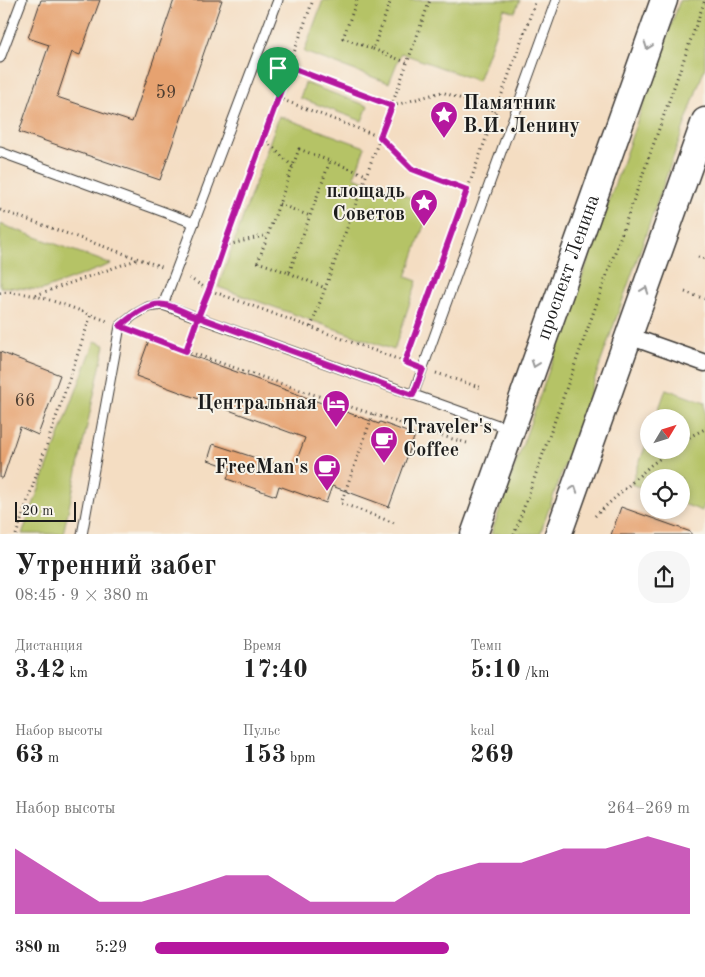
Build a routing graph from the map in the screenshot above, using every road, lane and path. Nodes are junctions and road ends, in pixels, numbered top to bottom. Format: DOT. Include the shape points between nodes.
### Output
graph roads {
  1 [pos="22,0"];
  2 [pos="278,0"];
  3 [pos="313,0"];
  4 [pos="357,0"];
  5 [pos="391,0"];
  6 [pos="430,0"];
  7 [pos="536,0"];
  8 [pos="556,0"];
  9 [pos="664,0"];
  10 [pos="705,0"];
  11 [pos="373,49"];
  12 [pos="0,58"];
  13 [pos="408,63"];
  14 [pos="289,67"];
  15 [pos="278,98"];
  16 [pos="392,106"];
  17 [pos="496,111"];
  18 [pos="705,120"];
  19 [pos="380,137"];
  20 [pos="263,138"];
  21 [pos="0,152"];
  22 [pos="330,161"];
  23 [pos="292,167"];
  24 [pos="366,175"];
  25 [pos="467,190"];
  26 [pos="279,204"];
  27 [pos="0,210"];
  28 [pos="310,216"];
  29 [pos="194,224"];
  30 [pos="267,235"];
  31 [pos="224,246"];
  32 [pos="698,257"];
  33 [pos="140,259"];
  34 [pos="705,259"];
  35 [pos="176,271"];
  36 [pos="288,273"];
  37 [pos="325,288"];
  38 [pos="209,290"];
  39 [pos="685,292"];
  40 [pos="0,293"];
  41 [pos="36,296"];
  42 [pos="705,299"];
  43 [pos="163,305"];
  44 [pos="91,315"];
  45 [pos="198,317"];
  46 [pos="120,326"];
  47 [pos="311,327"];
  48 [pos="629,336"];
  49 [pos="186,351"];
  50 [pos="405,362"];
  51 [pos="705,363"];
  52 [pos="423,369"];
  53 [pos="482,388"];
  54 [pos="413,395"];
  55 [pos="373,414"];
  56 [pos="512,430"];
  57 [pos="705,430"];
  58 [pos="690,437"];
  59 [pos="467,443"];
  60 [pos="658,459"];
  61 [pos="595,516"];
  62 [pos="396,524"];
  63 [pos="16,534"];
  64 [pos="82,534"];
  65 [pos="474,534"];
  66 [pos="514,534"];
  67 [pos="558,534"];
  1 -- 12 [label="lane"];
  2 -- 29 [label="lane"];
  3 -- 14 [label="path"];
  4 -- 11 [label="path" via="343,38"];
  5 -- 11 [label="path"];
  6 -- 13 [label="path"];
  7 -- 17 [label="path"];
  8 -- 52 [label="lane"];
  9 -- 56 [label="main road, проспект Ленина, one-way"];
  10 -- 66 [label="path"];
  11 -- 13 [label="path"];
  13 -- 16 [label="path"];
  14 -- 15 [label="path"];
  14 -- 16 [label="path"];
  15 -- 19 [label="path"];
  15 -- 20 [label="path"];
  16 -- 17 [label="path" via="442,92"];
  16 -- 19 [label="path"];
  17 -- 25 [label="path"];
  48 -- 18 [label="main road, one-way"];
  19 -- 24 [label="path"];
  19 -- 25 [label="path" via="412,169"];
  20 -- 23 [label="path"];
  20 -- 31 [label="path"];
  21 -- 29 [label="lane"];
  22 -- 23 [label="path" via="299,150"];
  22 -- 24 [label="path"];
  22 -- 28 [label="path"];
  23 -- 26 [label="path"];
  24 -- 37 [label="path"];
  25 -- 50 [label="path"];
  26 -- 28 [label="path"];
  26 -- 30 [label="path"];
  27 -- 33 [label="path"];
  28 -- 36 [label="path"];
  29 -- 35 [label="lane"];
  30 -- 31 [label="path"];
  30 -- 36 [label="path" via="258,262"];
  31 -- 38 [label="path"];
  32 -- 34 [label="path"];
  33 -- 35 [label="path"];
  33 -- 41 [label="path"];
  35 -- 38 [label="path"];
  35 -- 43 [label="lane"];
  36 -- 37 [label="path"];
  37 -- 47 [label="path"];
  38 -- 45 [label="path"];
  38 -- 47 [label="path"];
  39 -- 42 [label="path"];
  40 -- 41 [label="path"];
  41 -- 44 [label="path"];
  43 -- 45 [label="lane"];
  43 -- 46 [label="lane" via="148,307"];
  44 -- 46 [label="path"];
  44 -- 63 [label="path"];
  45 -- 49 [label="path"];
  45 -- 54 [label="lane"];
  46 -- 49 [label="path"];
  46 -- 64 [label="lane"];
  47 -- 50 [label="path"];
  48 -- 51 [label="street"];
  67 -- 48 [label="main road, one-way"];
  49 -- 55 [label="path"];
  50 -- 52 [label="path"];
  52 -- 53 [label="path"];
  52 -- 54 [label="lane"];
  54 -- 56 [label="lane"];
  55 -- 59 [label="path"];
  55 -- 62 [label="path" via="341,503"];
  56 -- 65 [label="main road, проспект Ленина"];
  57 -- 58 [label="path"];
  60 -- 61 [label="path"];
}
